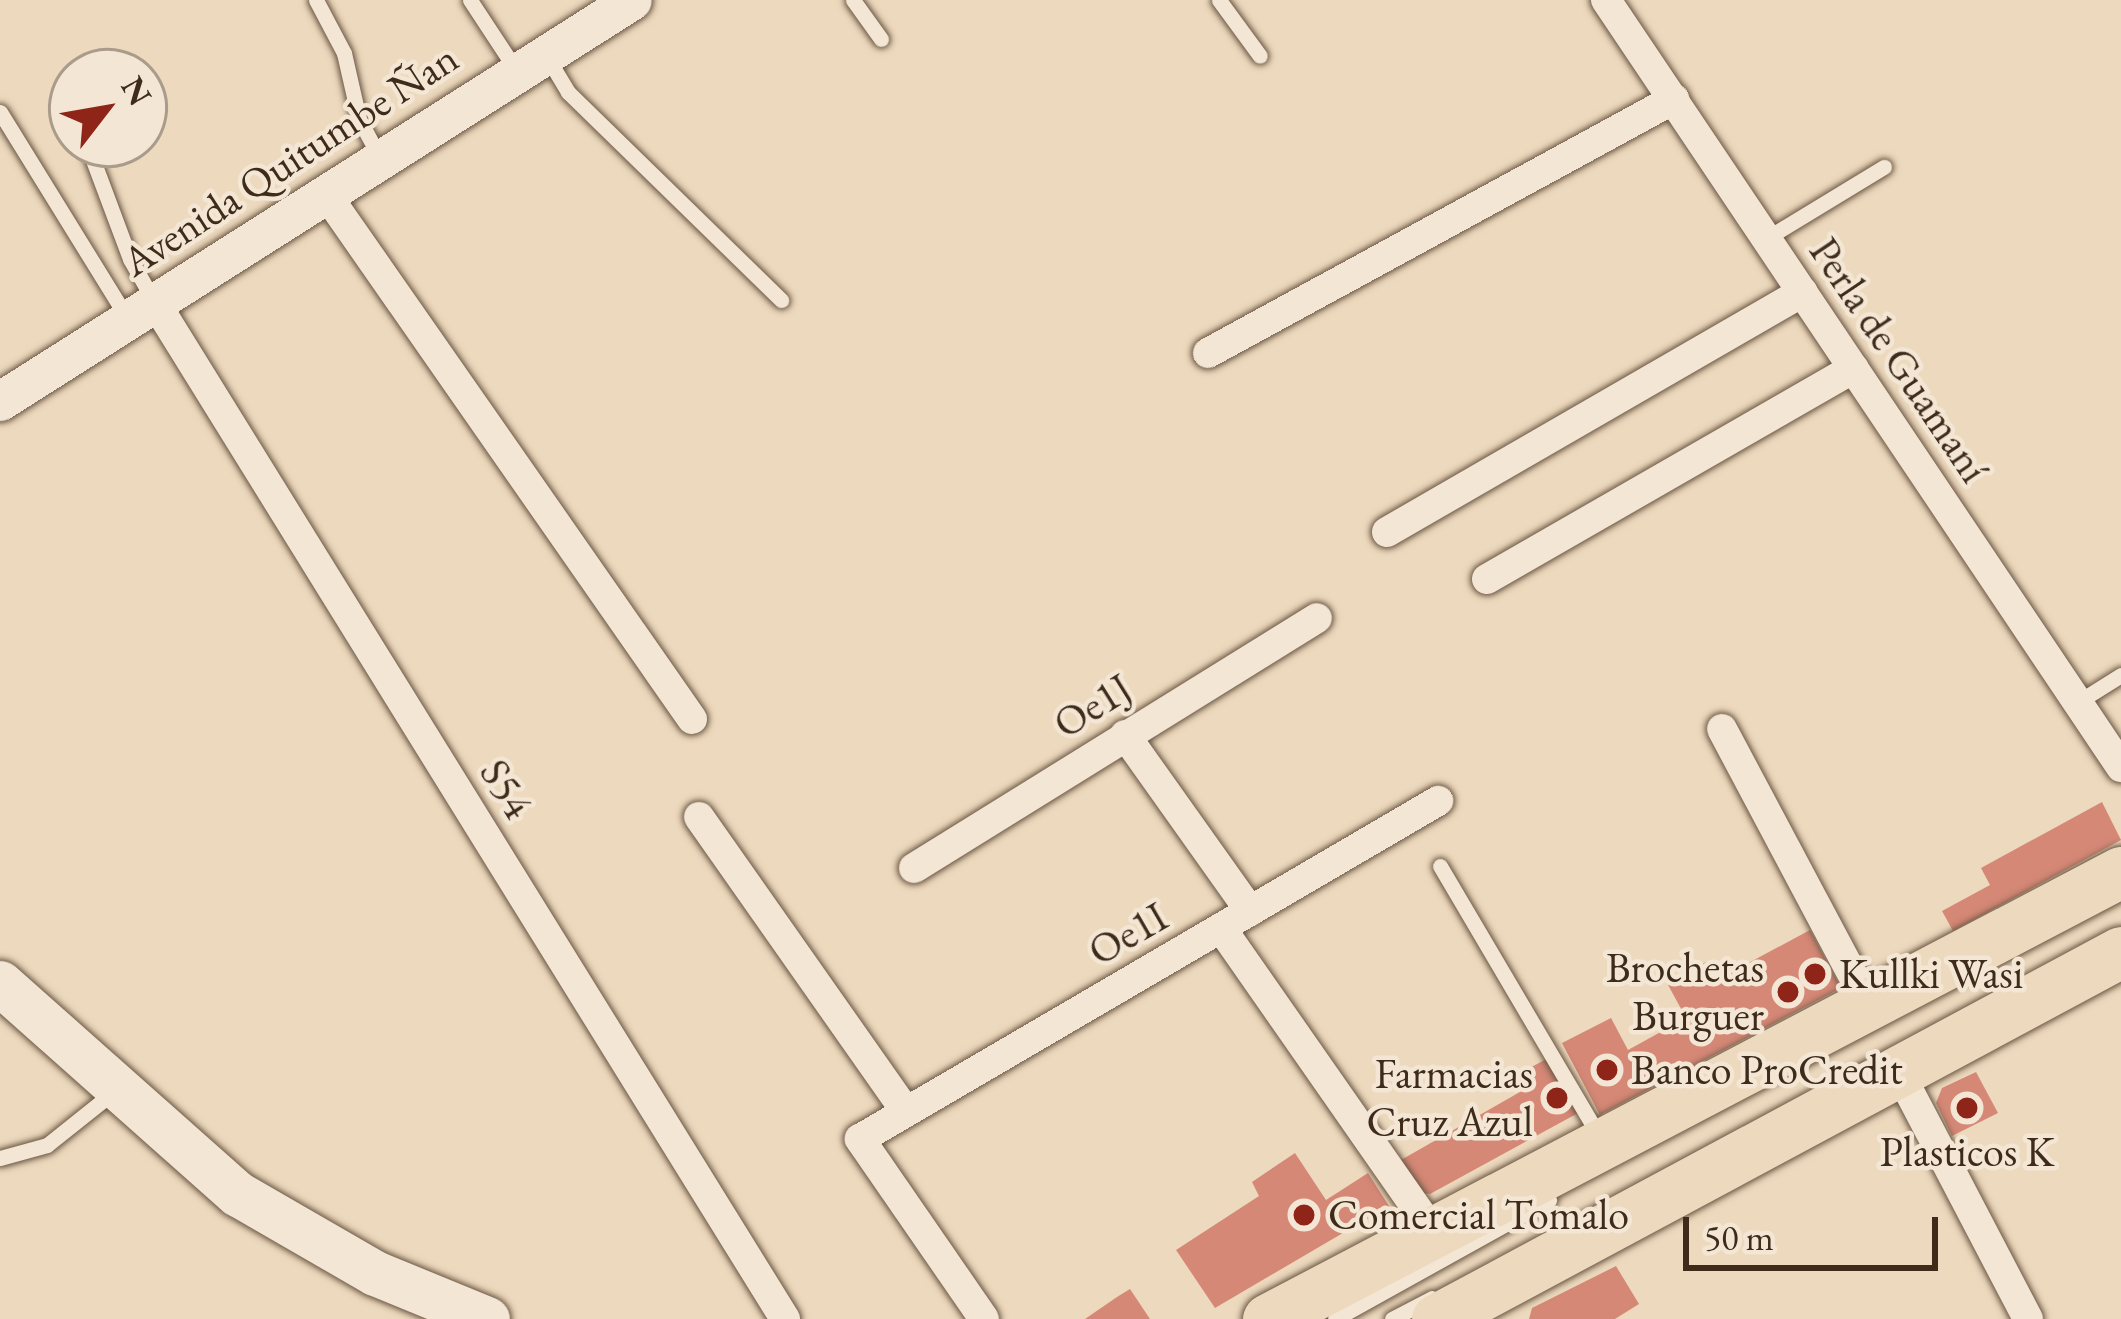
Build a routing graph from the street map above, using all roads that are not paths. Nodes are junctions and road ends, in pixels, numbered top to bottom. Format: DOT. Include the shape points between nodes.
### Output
graph roads {
  1 [pos="316,0"];
  2 [pos="470,0"];
  3 [pos="632,0"];
  4 [pos="853,0"];
  5 [pos="1220,0"];
  6 [pos="1606,0"];
  7 [pos="880,39"];
  8 [pos="1260,56"];
  9 [pos="532,64"];
  10 [pos="1674,99"];
  11 [pos="0,112"];
  12 [pos="381,158"];
  13 [pos="1884,167"];
  14 [pos="96,168"];
  15 [pos="326,194"];
  16 [pos="1767,238"];
  17 [pos="1803,292"];
  18 [pos="782,300"];
  19 [pos="142,312"];
  20 [pos="1208,353"];
  21 [pos="1854,368"];
  22 [pos="0,401"];
  23 [pos="1387,532"];
  24 [pos="1487,579"];
  25 [pos="1317,618"];
  26 [pos="2121,675"];
  27 [pos="2078,702"];
  28 [pos="692,718"];
  29 [pos="1722,729"];
  30 [pos="1125,735"];
  31 [pos="2121,767"];
  32 [pos="1438,802"];
  33 [pos="699,817"];
  34 [pos="1440,866"];
  35 [pos="914,868"];
  36 [pos="2121,872"];
  37 [pos="2121,889"];
  38 [pos="1250,911"];
  39 [pos="1221,928"];
  40 [pos="2121,936"];
  41 [pos="2121,952"];
  42 [pos="0,983"];
  43 [pos="1879,1009"];
  44 [pos="1900,1074"];
  45 [pos="118,1088"];
  46 [pos="906,1112"];
  47 [pos="1611,1152"];
  48 [pos="0,1158"];
  49 [pos="1557,1196"];
  50 [pos="1600,1210"];
  51 [pos="1432,1232"];
  52 [pos="1460,1308"];
  53 [pos="476,1317"];
  54 [pos="785,1319"];
  55 [pos="984,1319"];
  56 [pos="1268,1319"];
  57 [pos="1334,1319"];
  58 [pos="1392,1319"];
  59 [pos="2027,1319"];
  1 -- 12 [label="lane"];
  2 -- 9 [label="lane"];
  3 -- 9 [label="street, Avenida Quitumbe Ñan"];
  4 -- 7 [label="lane"];
  5 -- 8 [label="lane"];
  6 -- 10 [label="street, Perla de Guamaní"];
  9 -- 12 [label="street, Avenida Quitumbe Ñan"];
  9 -- 18 [label="lane"];
  10 -- 16 [label="street, Perla de Guamaní"];
  10 -- 20 [label="street"];
  11 -- 19 [label="lane"];
  12 -- 15 [label="street, Avenida Quitumbe Ñan"];
  13 -- 16 [label="lane"];
  14 -- 19 [label="lane"];
  15 -- 19 [label="street, Avenida Quitumbe Ñan"];
  15 -- 28 [label="street"];
  16 -- 17 [label="street, Perla de Guamaní"];
  17 -- 21 [label="street, Perla de Guamaní"];
  17 -- 23 [label="street"];
  19 -- 22 [label="street, Avenida Quitumbe Ñan"];
  19 -- 54 [label="street, S54"];
  21 -- 24 [label="street"];
  21 -- 27 [label="street, Perla de Guamaní"];
  25 -- 30 [label="street, Oe1J"];
  26 -- 27 [label="lane"];
  27 -- 31 [label="street, Perla de Guamaní"];
  29 -- 43 [label="street"];
  30 -- 35 [label="street, Oe1J"];
  30 -- 38 [label="street"];
  32 -- 38 [label="street, Oe1I"];
  33 -- 46 [label="street"];
  34 -- 47 [label="lane"];
  36 -- 43 [label="main road"];
  37 -- 43 [label="lane"];
  38 -- 39 [label="street, Oe1I"];
  39 -- 46 [label="street, Oe1I"];
  39 -- 51 [label="street"];
  40 -- 50 [label="lane"];
  41 -- 44 [label="main road"];
  42 -- 45 [label="main road"];
  43 -- 47 [label="main road"];
  44 -- 52 [label="main road"];
  44 -- 59 [label="street"];
  45 -- 48 [label="lane" via="46,1145"];
  45 -- 53 [label="main road" via="238,1194 375,1273"];
  46 -- 55 [label="street, Oe1I" via="860,1139"];
  47 -- 51 [label="main road"];
  49 -- 57 [label="lane"];
  51 -- 56 [label="main road"];
  52 -- 58 [label="lane"];
}
